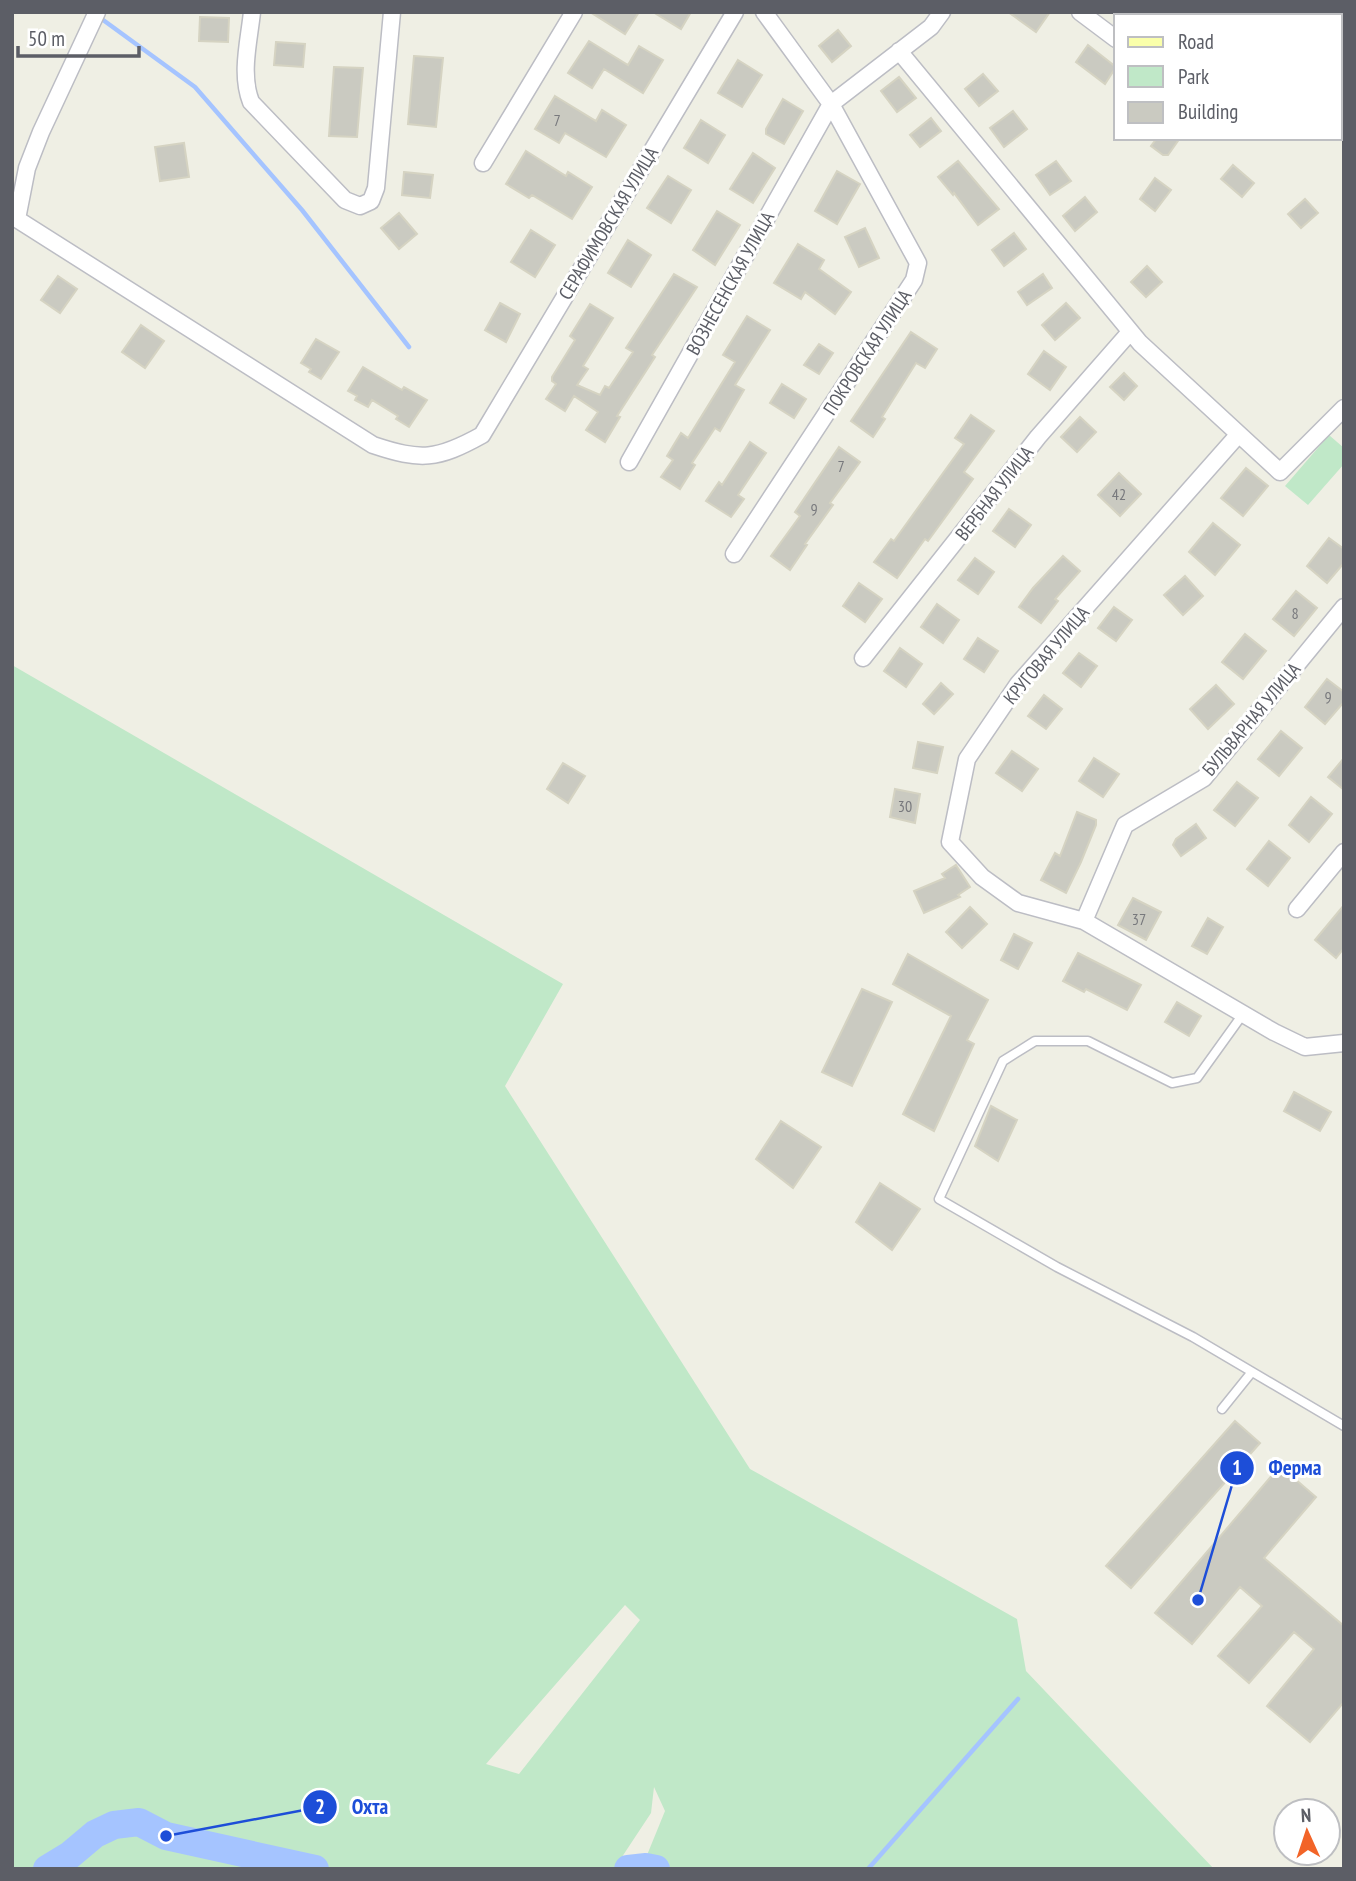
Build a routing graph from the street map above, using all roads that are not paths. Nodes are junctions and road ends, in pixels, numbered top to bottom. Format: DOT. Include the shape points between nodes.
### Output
graph roads {
  1 [pos="252,12"];
  2 [pos="392,12"];
  3 [pos="574,12"];
  4 [pos="735,12"];
  5 [pos="764,12"];
  6 [pos="921,12"];
  7 [pos="942,12"];
  8 [pos="1080,12"];
  9 [pos="95,16"];
  10 [pos="931,27"];
  11 [pos="1114,38"];
  12 [pos="899,51"];
  13 [pos="831,104"];
  14 [pos="483,163"];
  15 [pos="15,218"];
  16 [pos="1130,332"];
  17 [pos="1344,408"];
  18 [pos="1238,435"];
  19 [pos="629,462"];
  20 [pos="734,554"];
  21 [pos="1344,607"];
  22 [pos="863,658"];
  23 [pos="1344,852"];
  24 [pos="1297,909"];
  25 [pos="1084,921"];
  26 [pos="1243,1014"];
  27 [pos="1344,1043"];
  28 [pos="1251,1373"];
  29 [pos="1222,1409"];
  30 [pos="1344,1426"];
  1 -- 2 [label="street" via="246,75 251,102 345,200 360,206 371,201 376,188"];
  3 -- 14 [label="street"];
  4 -- 15 [label="street, СЕРАФИМОВСКАЯ УЛИЦА" via="482,435 458,448 430,456 405,456 373,444"];
  5 -- 13 [label="street, ПОКРОВСКАЯ УЛИЦА"];
  6 -- 10 [label="street"];
  7 -- 10 [label="street"];
  8 -- 11 [label="street"];
  9 -- 15 [label="street" via="41,132"];
  10 -- 12 [label="street"];
  12 -- 13 [label="street"];
  12 -- 16 [label="street"];
  13 -- 19 [label="street, ВОЗНЕСЕНСКАЯ УЛИЦА"];
  13 -- 20 [label="street, ПОКРОВСКАЯ УЛИЦА" via="918,263 914,280"];
  16 -- 18 [label="street"];
  16 -- 22 [label="street, ВЕРБНАЯ УЛИЦА" via="1038,437"];
  17 -- 18 [label="street" via="1280,472"];
  18 -- 25 [label="street, КРУГОВАЯ УЛИЦА" via="1017,684 967,759 950,842 982,877 1017,903"];
  21 -- 25 [label="street, БУЛЬВАРНАЯ УЛИЦА" via="1204,778 1125,825"];
  23 -- 24 [label="street"];
  25 -- 26 [label="street, КРУГОВАЯ УЛИЦА"];
  26 -- 27 [label="street, КРУГОВАЯ УЛИЦА" via="1305,1047"];
  26 -- 28 [label="lane" via="1197,1078 1171,1083 1088,1041 1035,1041 1003,1060 939,1199"];
  28 -- 29 [label="lane"];
  28 -- 30 [label="lane"];
}
